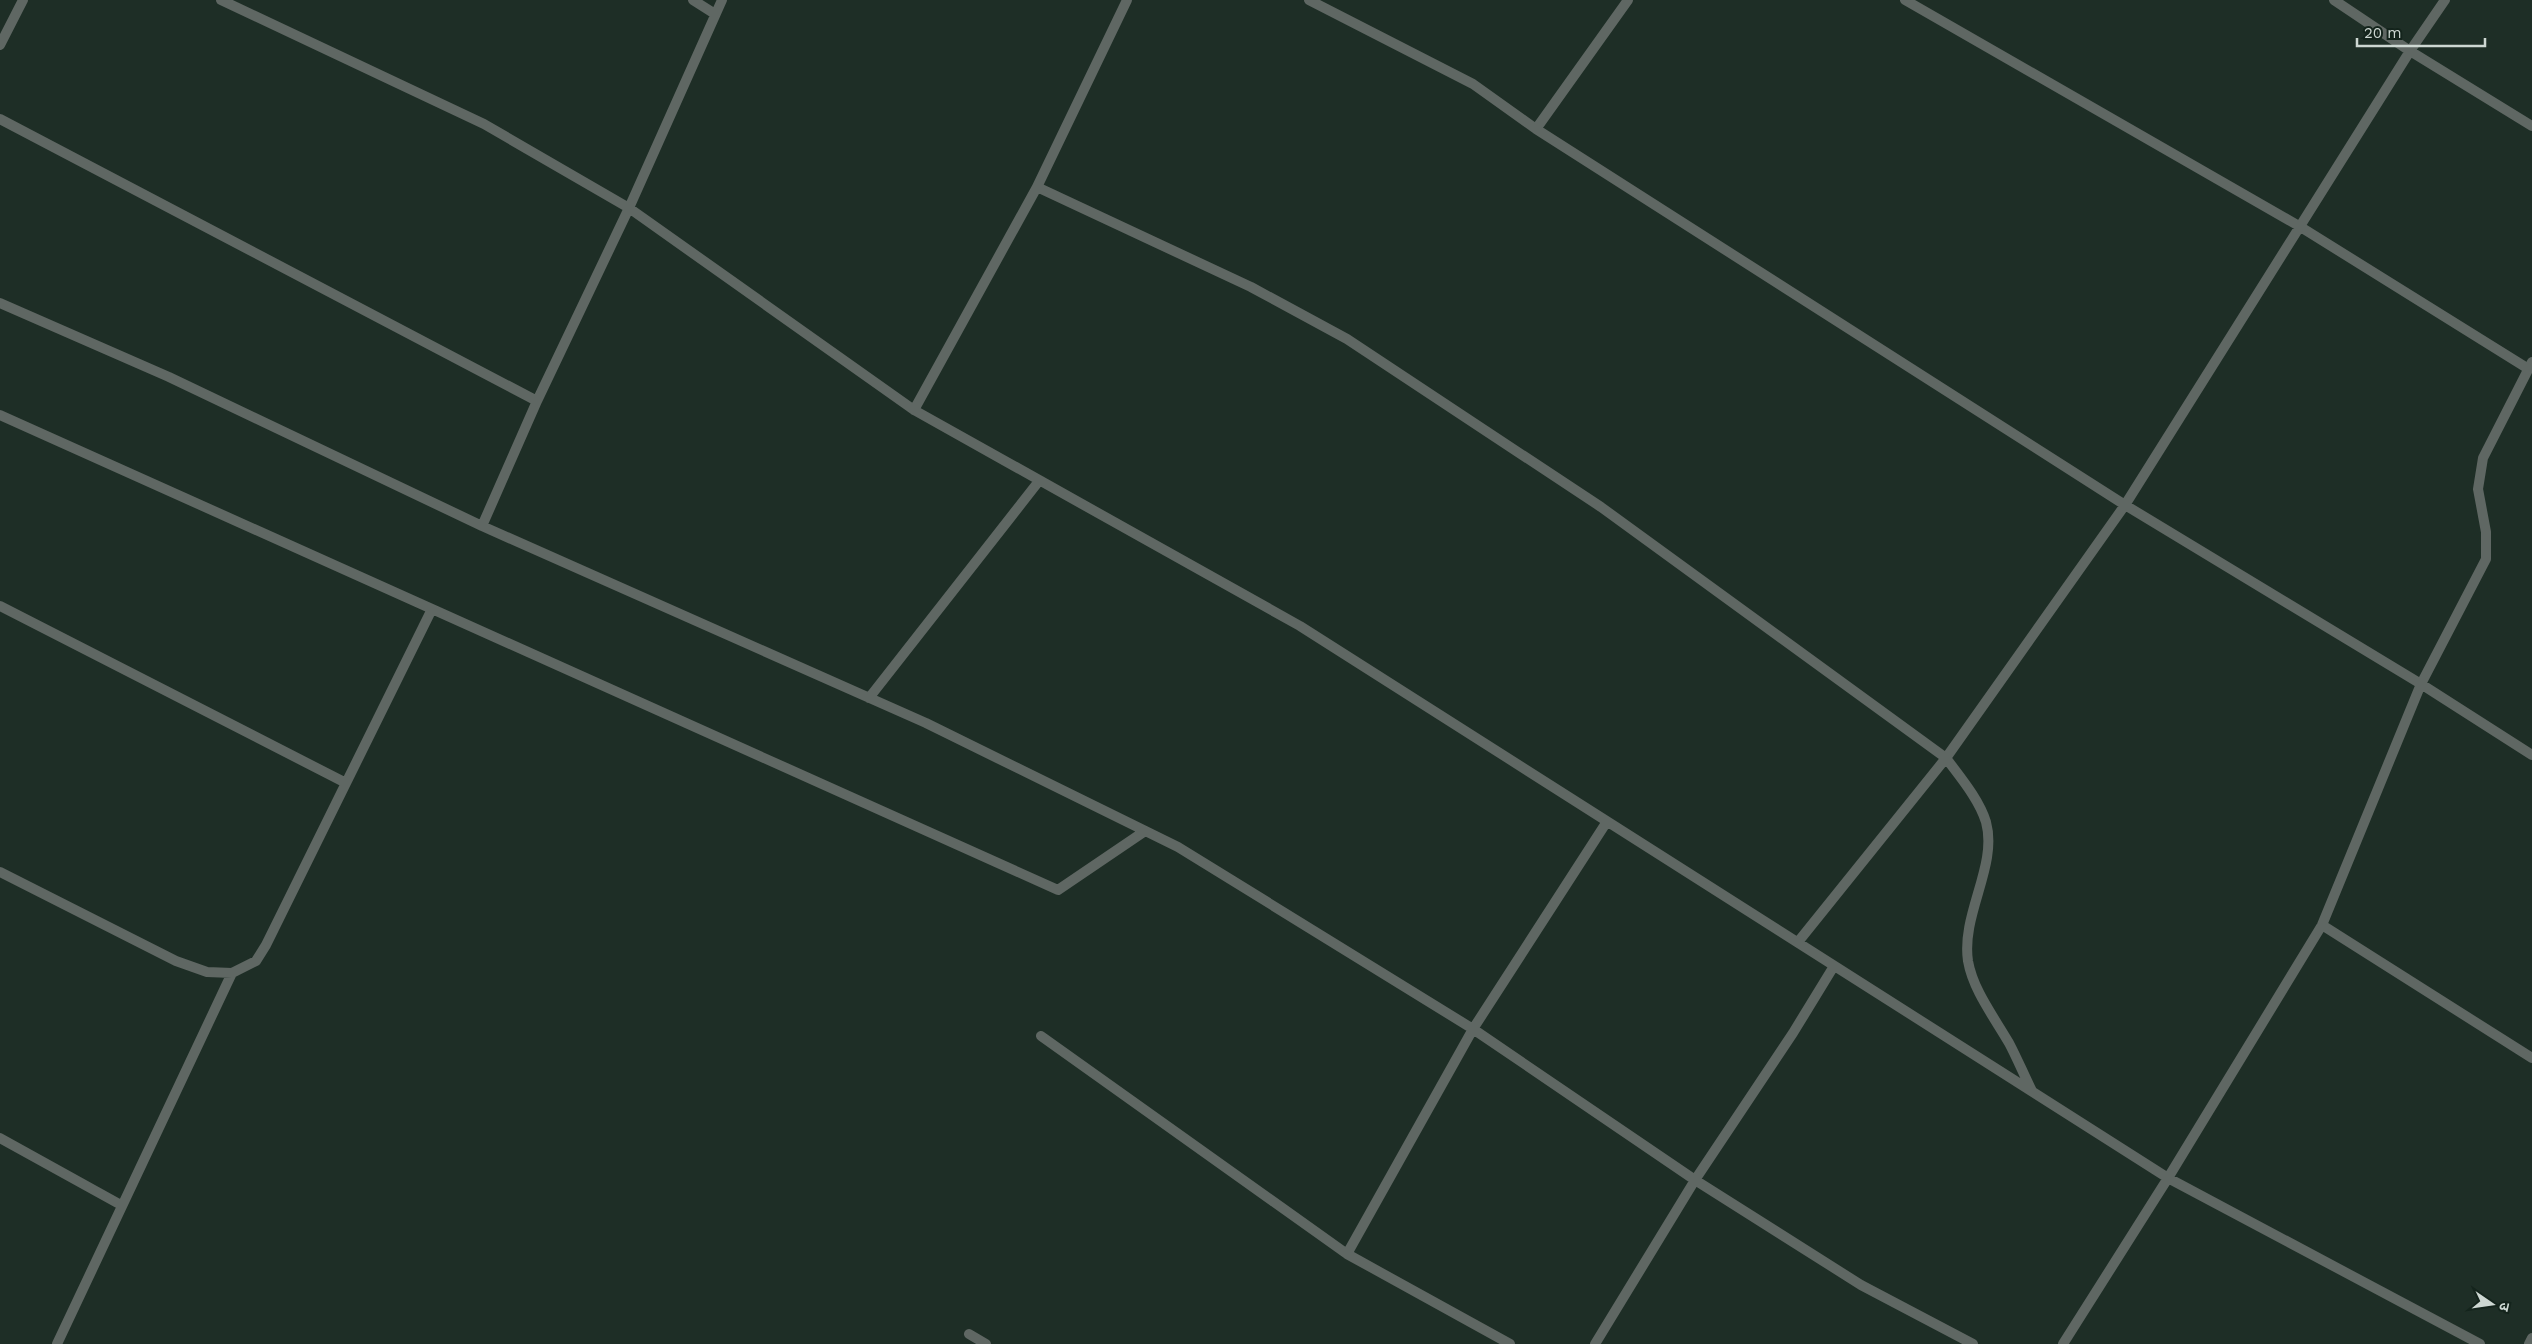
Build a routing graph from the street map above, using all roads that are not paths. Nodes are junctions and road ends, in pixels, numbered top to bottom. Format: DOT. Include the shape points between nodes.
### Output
graph roads {
  1 [pos="23,0"];
  2 [pos="221,0"];
  3 [pos="693,0"];
  4 [pos="722,0"];
  5 [pos="1127,0"];
  6 [pos="1309,0"];
  7 [pos="1628,0"];
  8 [pos="1905,0"];
  9 [pos="2334,0"];
  10 [pos="2444,0"];
  11 [pos="715,14"];
  12 [pos="0,45"];
  13 [pos="2410,50"];
  14 [pos="0,119"];
  15 [pos="2532,126"];
  16 [pos="1536,129"];
  17 [pos="1037,187"];
  18 [pos="628,208"];
  19 [pos="2299,226"];
  20 [pos="0,303"];
  21 [pos="2530,365"];
  22 [pos="537,401"];
  23 [pos="914,410"];
  24 [pos="0,415"];
  25 [pos="1039,481"];
  26 [pos="2125,505"];
  27 [pos="482,526"];
  28 [pos="0,606"];
  29 [pos="432,609"];
  30 [pos="2421,684"];
  31 [pos="869,698"];
  32 [pos="2532,755"];
  33 [pos="1946,758"];
  34 [pos="346,783"];
  35 [pos="1606,822"];
  36 [pos="1145,831"];
  37 [pos="0,872"];
  38 [pos="2322,926"];
  39 [pos="1798,942"];
  40 [pos="1834,966"];
  41 [pos="232,973"];
  42 [pos="1473,1029"];
  43 [pos="1041,1036"];
  44 [pos="2532,1058"];
  45 [pos="2033,1092"];
  46 [pos="0,1138"];
  47 [pos="2168,1178"];
  48 [pos="1695,1180"];
  49 [pos="121,1205"];
  50 [pos="1347,1254"];
  51 [pos="969,1334"];
  52 [pos="2532,1338"];
  53 [pos="57,1344"];
  54 [pos="986,1344"];
  55 [pos="1510,1344"];
  56 [pos="1595,1344"];
  57 [pos="1973,1344"];
  58 [pos="2063,1344"];
  59 [pos="2480,1344"];
  60 [pos="2529,1344"];
  1 -- 12 [label="street"];
  2 -- 18 [label="street" via="484,124"];
  3 -- 11 [label="street"];
  4 -- 11 [label="street"];
  5 -- 17 [label="street"];
  6 -- 16 [label="street" via="1474,84"];
  7 -- 16 [label="street"];
  8 -- 19 [label="street"];
  9 -- 13 [label="street"];
  10 -- 13 [label="street"];
  11 -- 18 [label="street"];
  13 -- 15 [label="street"];
  13 -- 19 [label="street"];
  14 -- 22 [label="street"];
  16 -- 26 [label="street"];
  17 -- 23 [label="street"];
  17 -- 33 [label="street" via="1251,287 1347,339 1601,507"];
  18 -- 22 [label="street"];
  18 -- 23 [label="street"];
  19 -- 21 [label="street"];
  19 -- 26 [label="street"];
  20 -- 27 [label="street" via="169,377"];
  21 -- 30 [label="street" via="2483,458 2478,489 2486,532 2486,559"];
  22 -- 27 [label="street"];
  23 -- 25 [label="street"];
  24 -- 29 [label="street"];
  25 -- 31 [label="street"];
  25 -- 35 [label="street" via="1300,626"];
  26 -- 30 [label="street"];
  26 -- 33 [label="street"];
  27 -- 31 [label="street"];
  28 -- 34 [label="street"];
  29 -- 34 [label="street"];
  29 -- 36 [label="street" via="1058,890"];
  30 -- 32 [label="street"];
  30 -- 38 [label="street"];
  31 -- 36 [label="street"];
  33 -- 39 [label="street"];
  33 -- 45 [label="street" via="1972,794 1986,823 1988,850 1969,921 1968,963 1979,992"];
  34 -- 41 [label="street" via="266,945 256,961"];
  35 -- 39 [label="street"];
  35 -- 42 [label="street"];
  36 -- 42 [label="street" via="1178,847"];
  37 -- 41 [label="street" via="176,960 207,972"];
  38 -- 44 [label="street"];
  38 -- 47 [label="street"];
  39 -- 40 [label="street"];
  40 -- 45 [label="street"];
  40 -- 48 [label="street" via="1794,1033"];
  41 -- 49 [label="street"];
  42 -- 48 [label="street"];
  42 -- 50 [label="street"];
  43 -- 50 [label="street"];
  45 -- 47 [label="street"];
  46 -- 49 [label="street"];
  47 -- 58 [label="street"];
  47 -- 59 [label="street"];
  48 -- 56 [label="street"];
  48 -- 57 [label="street" via="1861,1285"];
  49 -- 53 [label="street"];
  50 -- 55 [label="street"];
  51 -- 54 [label="street"];
  52 -- 60 [label="street"];
}
